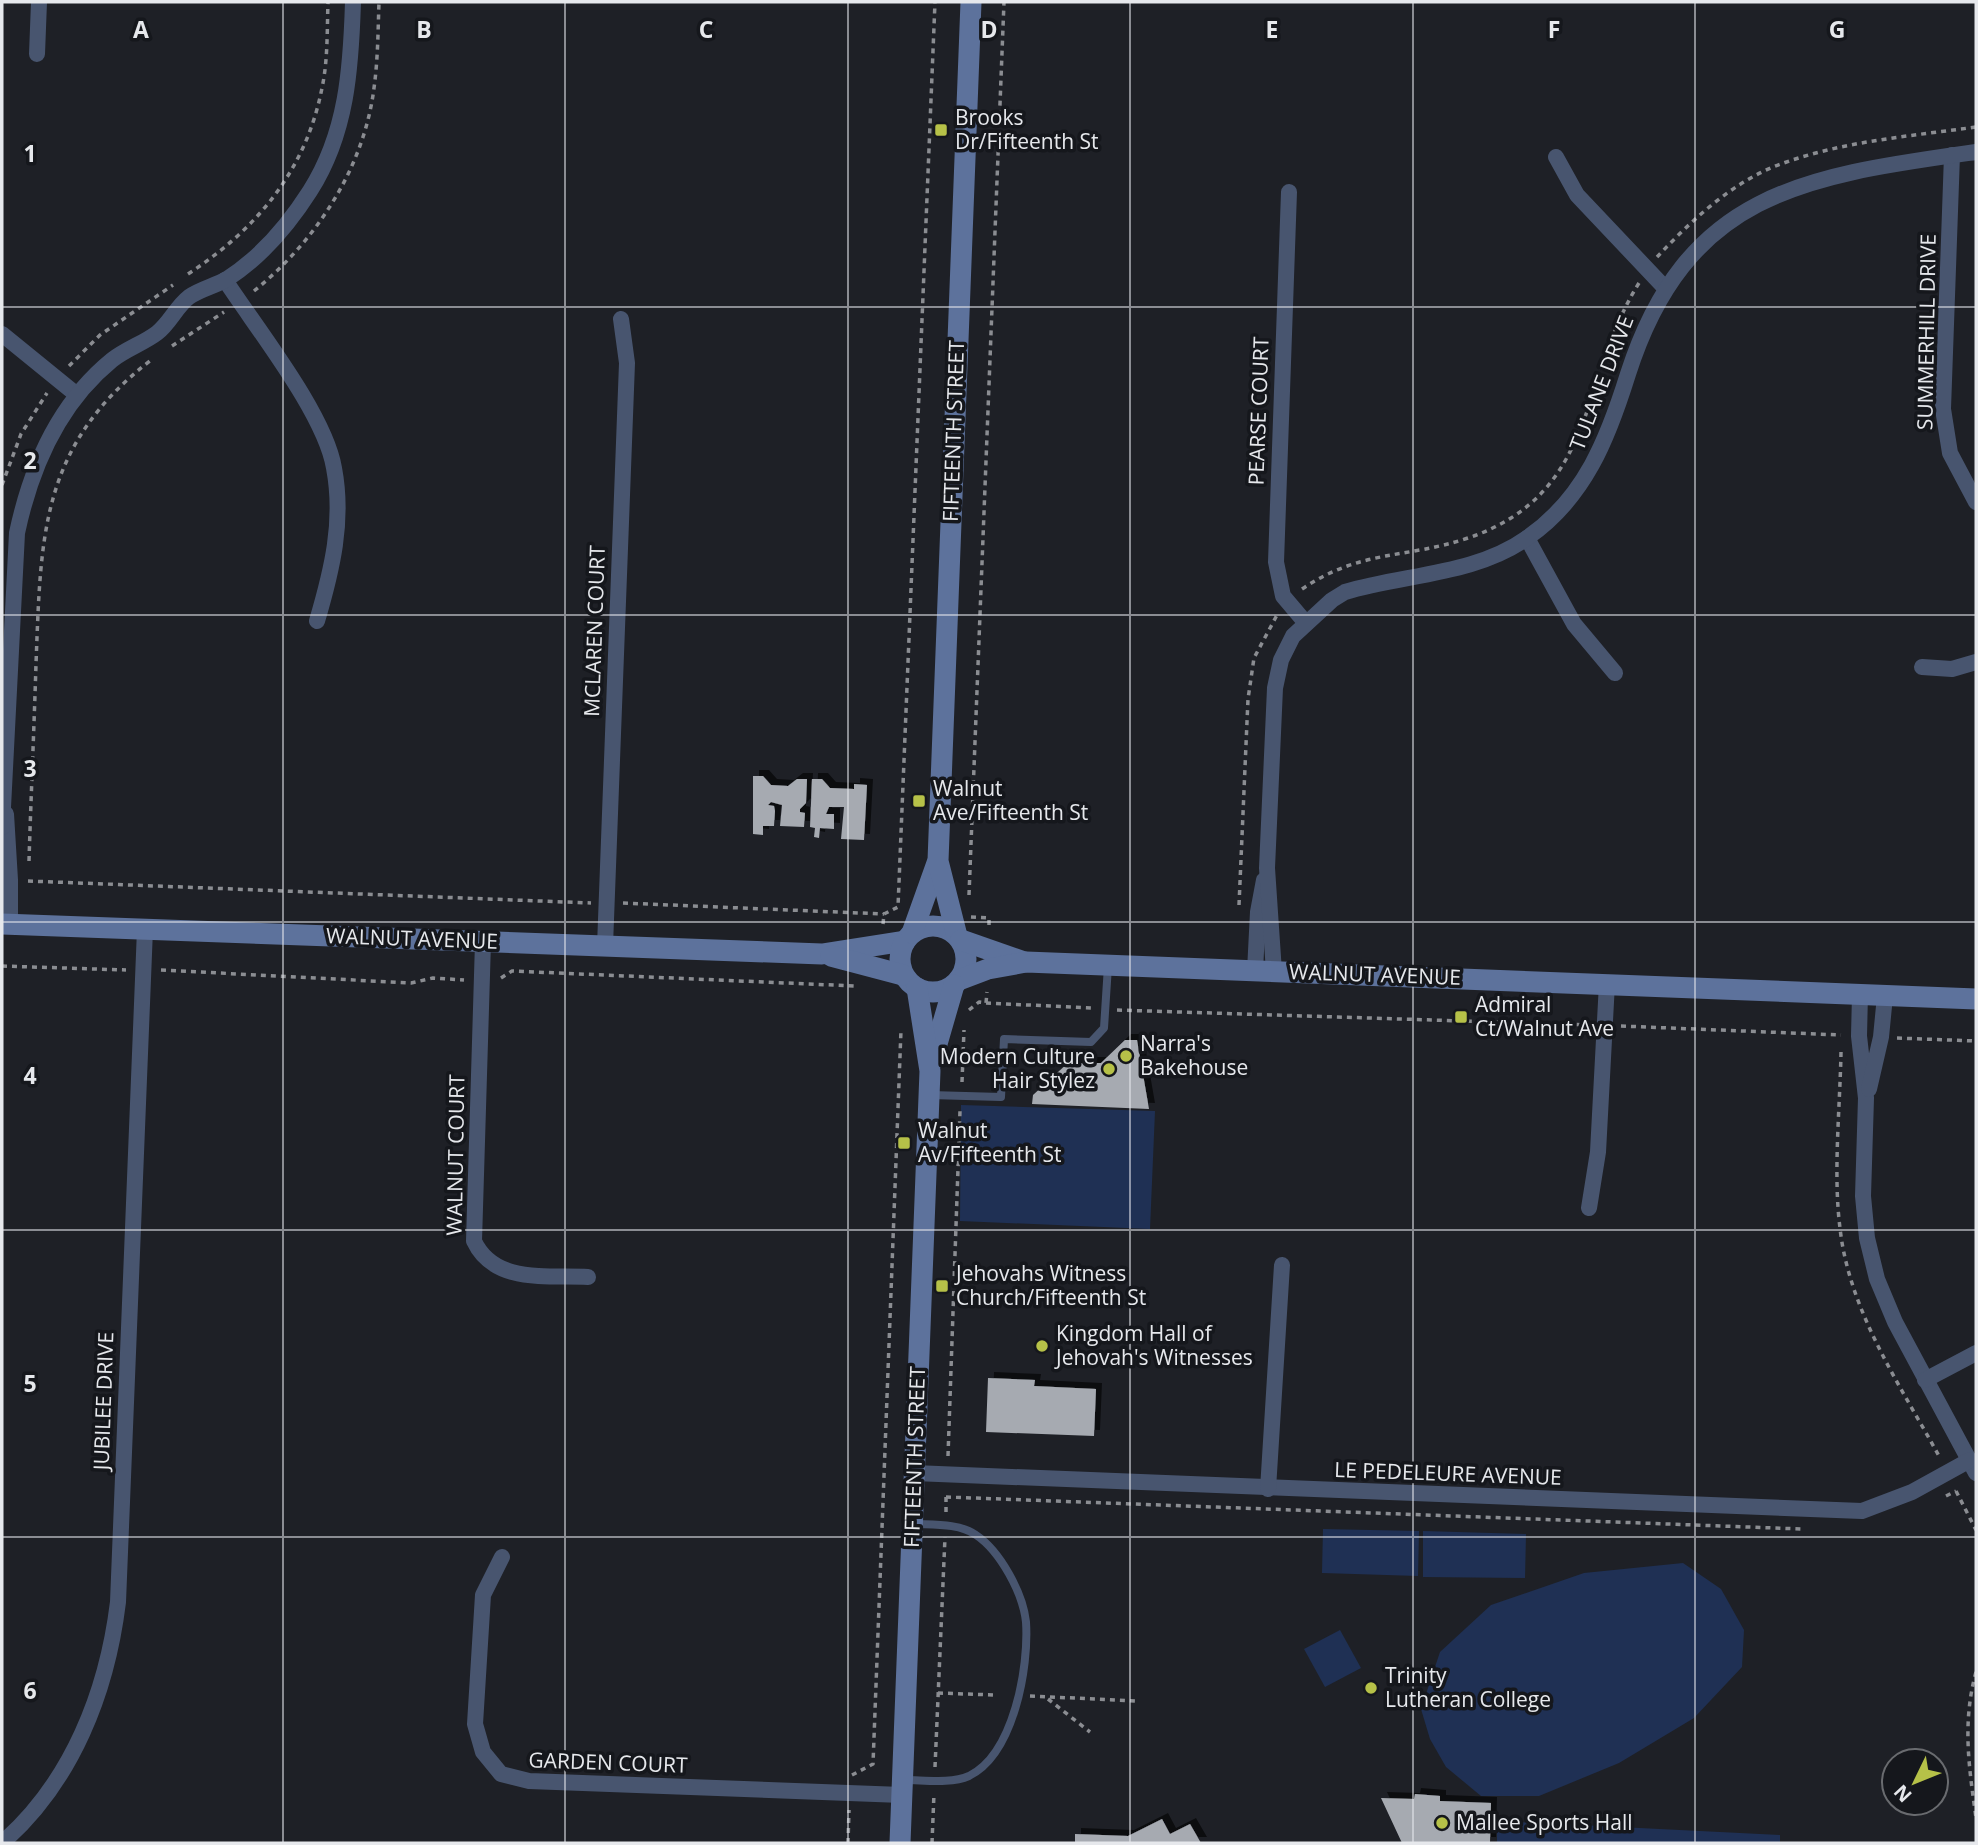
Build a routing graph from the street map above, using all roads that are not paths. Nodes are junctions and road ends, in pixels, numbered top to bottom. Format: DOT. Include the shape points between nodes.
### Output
graph roads {
  1 [pos="38,2"];
  2 [pos="353,2"];
  3 [pos="971,2"];
  4 [pos="37,54"];
  5 [pos="1976,152"];
  6 [pos="1952,155"];
  7 [pos="1556,157"];
  8 [pos="1289,192"];
  9 [pos="225,280"];
  10 [pos="1665,288"];
  11 [pos="621,319"];
  12 [pos="2,334"];
  13 [pos="77,395"];
  14 [pos="1976,502"];
  15 [pos="1527,538"];
  16 [pos="7,599"];
  17 [pos="317,621"];
  18 [pos="1305,622"];
  19 [pos="1976,662"];
  20 [pos="1922,667"];
  21 [pos="1615,673"];
  22 [pos="5,805"];
  23 [pos="2,827"];
  24 [pos="938,861"];
  25 [pos="6,924"];
  26 [pos="145,929"];
  27 [pos="908,937"];
  28 [pos="959,938"];
  29 [pos="483,942"];
  30 [pos="605,946"];
  31 [pos="822,954"];
  32 [pos="1026,962"];
  33 [pos="1108,966"];
  34 [pos="1264,972"];
  35 [pos="910,981"];
  36 [pos="957,983"];
  37 [pos="1607,983"];
  38 [pos="1860,994"];
  39 [pos="1885,996"];
  40 [pos="1976,999"];
  41 [pos="930,1071"];
  42 [pos="929,1095"];
  43 [pos="1866,1098"];
  44 [pos="1589,1208"];
  45 [pos="1282,1265"];
  46 [pos="588,1277"];
  47 [pos="1976,1353"];
  48 [pos="1925,1380"];
  49 [pos="1973,1467"];
  50 [pos="914,1473"];
  51 [pos="1268,1489"];
  52 [pos="913,1524"];
  53 [pos="502,1557"];
  54 [pos="902,1787"];
  55 [pos="2,1843"];
  56 [pos="900,1843"];
  1 -- 4 [label="street"];
  2 -- 9 [label="street" via="349,83 324,164 278,234"];
  3 -- 24 [label="street, FIFTEENTH STREET"];
  5 -- 6 [label="street, TULANE DRIVE"];
  6 -- 10 [label="street, TULANE DRIVE" via="1839,173 1797,185 1732,219"];
  6 -- 14 [label="street, SUMMERHILL DRIVE" via="1943,410 1950,453"];
  7 -- 10 [label="street" via="1577,195"];
  8 -- 18 [label="street, PEARSE COURT" via="1276,562 1283,596"];
  9 -- 13 [label="street" via="191,296 161,330 114,358"];
  9 -- 17 [label="street" via="314,417 334,466 336,543"];
  10 -- 15 [label="street, TULANE DRIVE" via="1646,322 1598,458 1560,510"];
  11 -- 30 [label="street, MCLAREN COURT" via="627,363"];
  12 -- 13 [label="street"];
  13 -- 16 [label="street" via="44,447 26,494"];
  15 -- 18 [label="street, TULANE DRIVE" via="1462,567 1345,592"];
  15 -- 21 [label="street" via="1574,624"];
  16 -- 22 [label="street"];
  18 -- 34 [label="street, TULANE DRIVE" via="1281,660 1275,688 1267,867 1258,912"];
  19 -- 20 [label="street" via="1952,669"];
  22 -- 23 [label="street"];
  22 -- 25 [label="street" via="10,880"];
  24 -- 27 [label="street, FIFTEENTH STREET"];
  24 -- 28 [label="street, FIFTEENTH STREET"];
  25 -- 26 [label="street, WALNUT AVENUE"];
  26 -- 29 [label="street, WALNUT AVENUE"];
  26 -- 55 [label="street, JUBILEE DRIVE" via="113,1638 106,1673 74,1750 38,1806"];
  27 -- 28 [label="street" via="940,926"];
  27 -- 31 [label="street, WALNUT AVENUE"];
  27 -- 35 [label="street" via="900,957"];
  28 -- 32 [label="street, WALNUT AVENUE"];
  28 -- 36 [label="street" via="967,961"];
  29 -- 30 [label="street, WALNUT AVENUE"];
  29 -- 46 [label="street, WALNUT COURT" via="474,1241 487,1262 508,1273"];
  30 -- 31 [label="street, WALNUT AVENUE"];
  31 -- 35 [label="street, WALNUT AVENUE"];
  32 -- 33 [label="street, WALNUT AVENUE"];
  32 -- 36 [label="street, WALNUT AVENUE"];
  33 -- 34 [label="street, WALNUT AVENUE"];
  33 -- 42 [label="lane" via="1104,1028 1091,1042 1004,1039 1002,1097"];
  34 -- 37 [label="street, WALNUT AVENUE"];
  35 -- 36 [label="street" via="936,993"];
  35 -- 41 [label="street, FIFTEENTH STREET"];
  36 -- 41 [label="street, FIFTEENTH STREET"];
  37 -- 38 [label="street, WALNUT AVENUE"];
  37 -- 44 [label="street" via="1598,1152"];
  38 -- 39 [label="street, WALNUT AVENUE"];
  38 -- 43 [label="street"];
  39 -- 40 [label="street, WALNUT AVENUE"];
  39 -- 43 [label="street" via="1881,1037"];
  41 -- 42 [label="street, FIFTEENTH STREET"];
  42 -- 50 [label="street, FIFTEENTH STREET"];
  43 -- 48 [label="street" via="1863,1196 1867,1238 1877,1279"];
  45 -- 51 [label="street"];
  47 -- 48 [label="street"];
  48 -- 49 [label="street"];
  49 -- 51 [label="street, LE PEDELEURE AVENUE" via="1862,1511"];
  50 -- 51 [label="street, LE PEDELEURE AVENUE"];
  50 -- 52 [label="street, FIFTEENTH STREET"];
  52 -- 54 [label="street, FIFTEENTH STREET"];
  52 -- 54 [label="lane" via="968,1530 990,1548 1013,1585 1026,1622 1018,1696 997,1751 965,1778"];
  53 -- 54 [label="street, GARDEN COURT" via="484,1595 475,1724 483,1752 501,1774 529,1782 849,1793"];
  54 -- 56 [label="street, FIFTEENTH STREET"];
}
